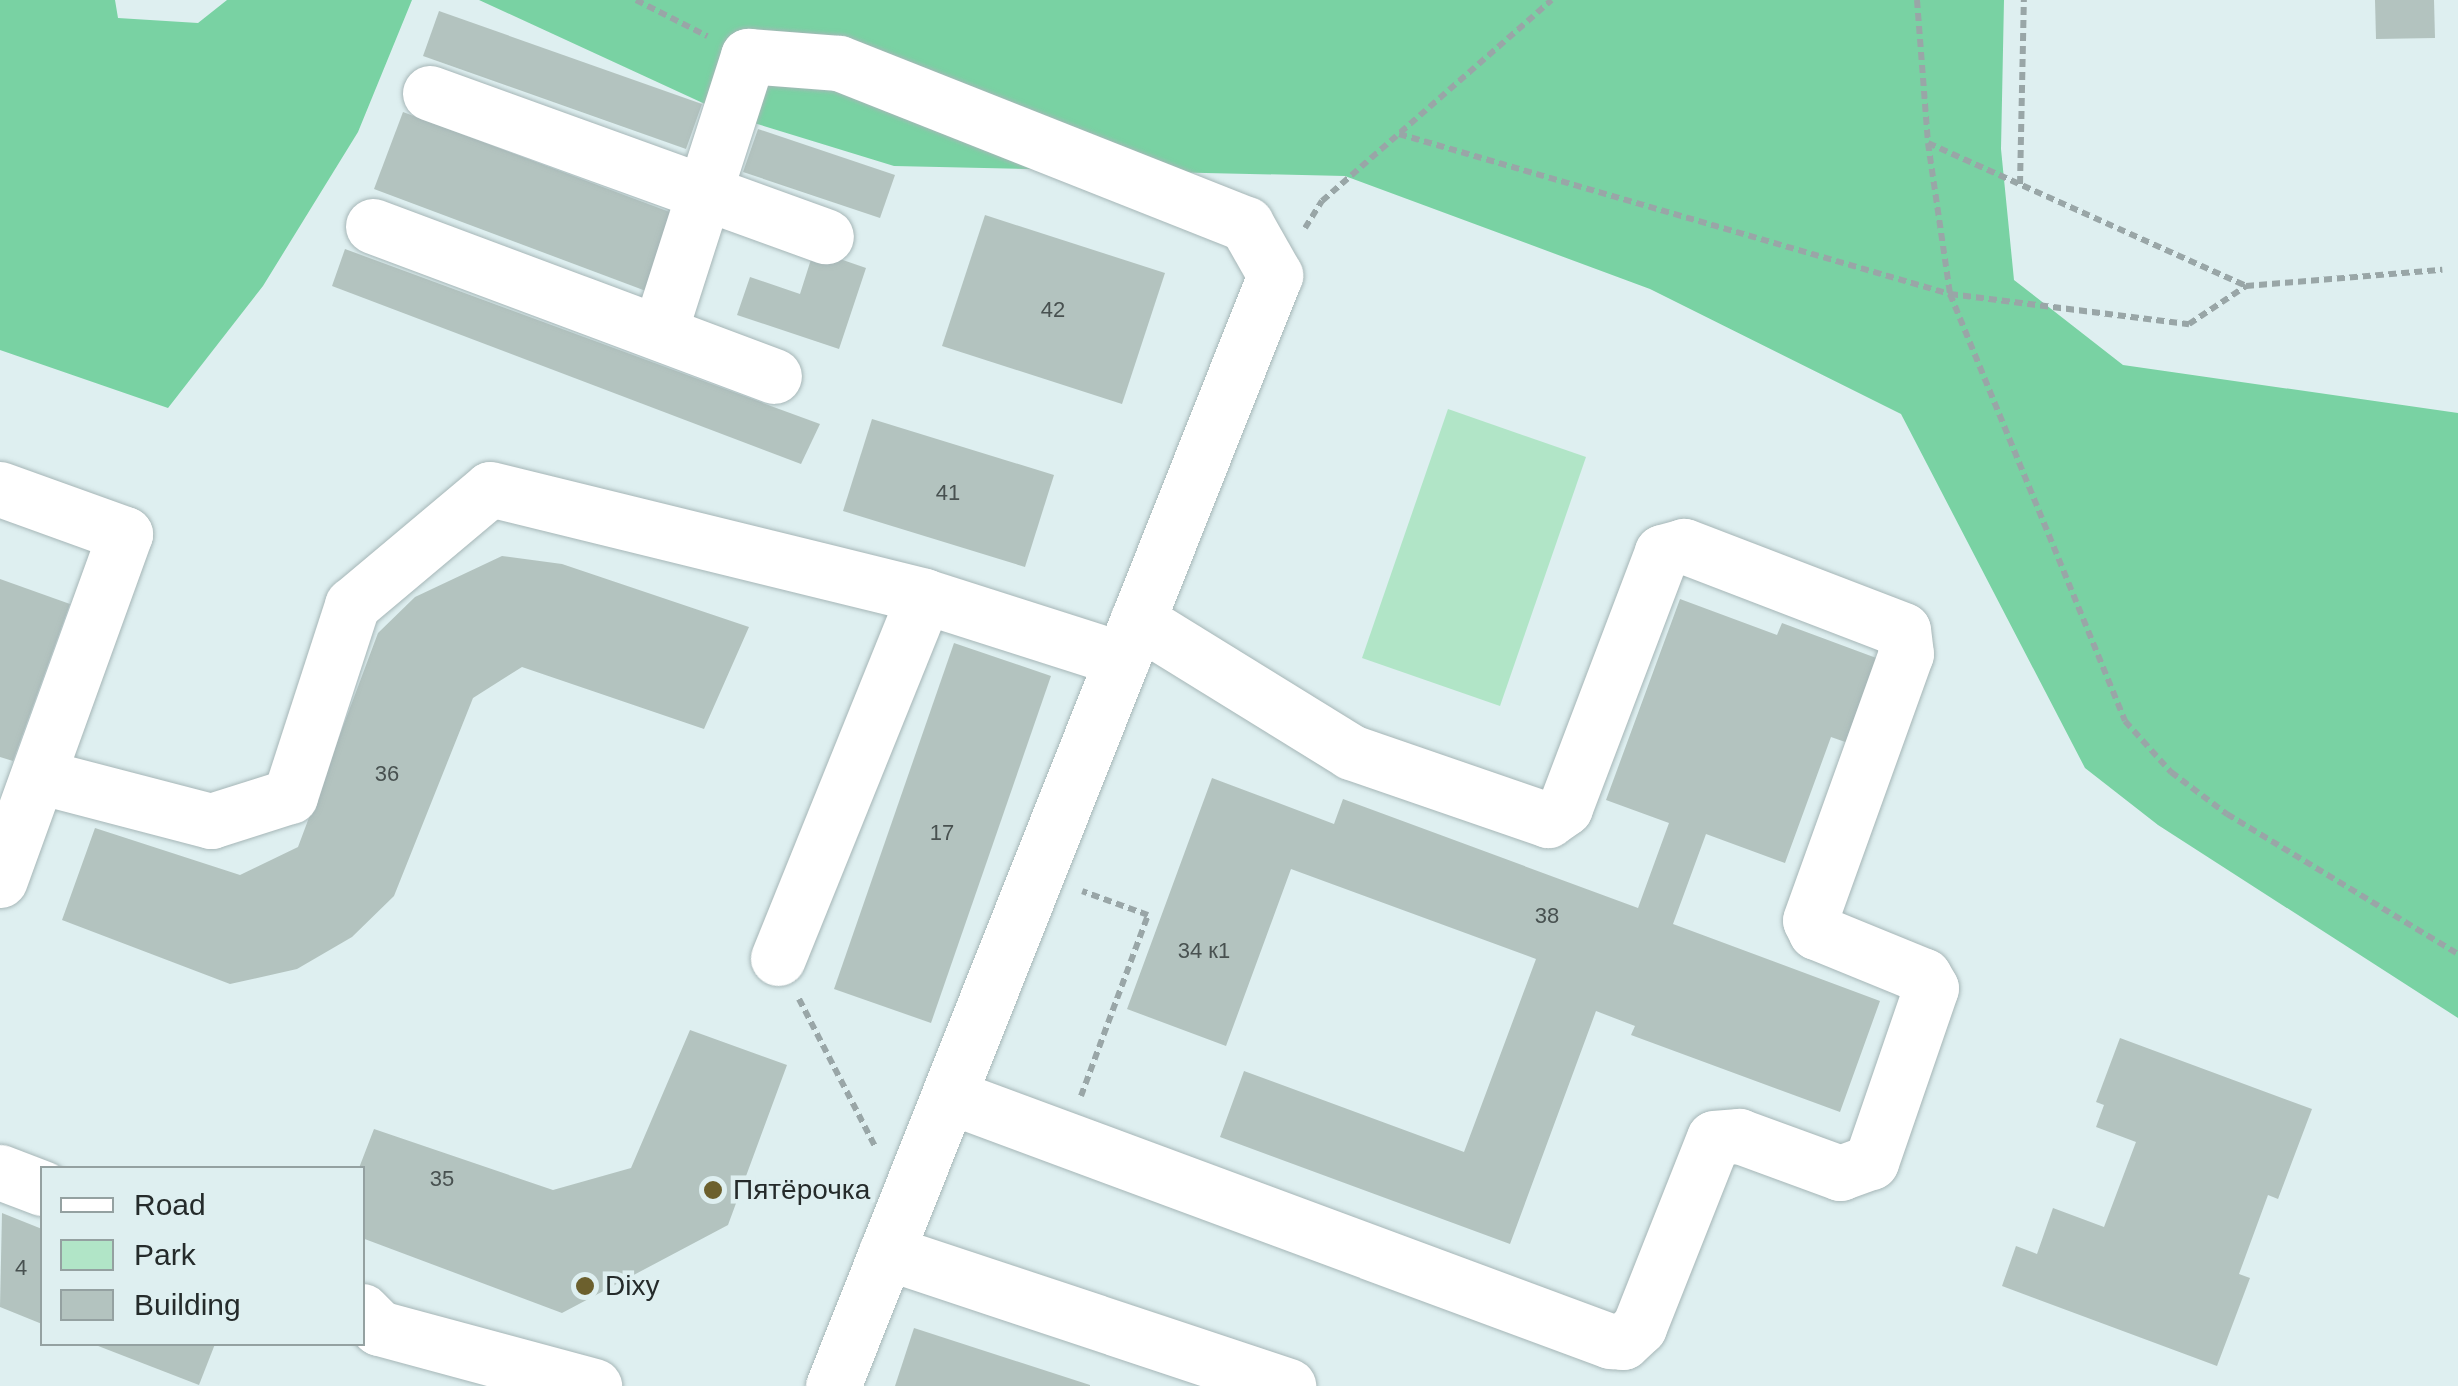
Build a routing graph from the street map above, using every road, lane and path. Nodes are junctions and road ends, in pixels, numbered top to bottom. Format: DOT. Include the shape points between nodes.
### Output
graph roads {
  1 [pos="636,0"];
  2 [pos="1552,0"];
  3 [pos="1917,0"];
  4 [pos="2024,0"];
  5 [pos="748,56"];
  6 [pos="430,93"];
  7 [pos="1399,134"];
  8 [pos="1928,142"];
  9 [pos="2020,184"];
  10 [pos="706,192"];
  11 [pos="373,226"];
  12 [pos="826,236"];
  13 [pos="2442,270"];
  14 [pos="1275,275"];
  15 [pos="2246,286"];
  16 [pos="1950,294"];
  17 [pos="660,330"];
  18 [pos="774,376"];
  19 [pos="0,489"];
  20 [pos="924,596"];
  21 [pos="1130,640"];
  22 [pos="38,776"];
  23 [pos="0,880"];
  24 [pos="1081,890"];
  25 [pos="2458,954"];
  26 [pos="778,958"];
  27 [pos="949,1096"];
  28 [pos="1065,1139"];
  29 [pos="0,1172"];
  30 [pos="40,1187"];
  31 [pos="896,1228"];
  32 [pos="365,1314"];
  33 [pos="1183,1367"];
  34 [pos="1257,1380"];
  35 [pos="594,1386"];
  36 [pos="833,1386"];
  1 -- 5 [label="path"];
  2 -- 7 [label="path"];
  3 -- 8 [label="path"];
  4 -- 9 [label="path"];
  5 -- 10 [label="street"];
  5 -- 14 [label="street" via="839,63 1246,224"];
  6 -- 10 [label="street"];
  7 -- 14 [label="path" via="1322,201"];
  7 -- 16 [label="path"];
  8 -- 9 [label="path"];
  8 -- 16 [label="path"];
  9 -- 15 [label="path"];
  10 -- 12 [label="street"];
  10 -- 17 [label="street"];
  11 -- 17 [label="street"];
  13 -- 15 [label="path"];
  14 -- 21 [label="street"];
  15 -- 16 [label="path" via="2189,324"];
  16 -- 25 [label="path" via="2124,721 2171,772 2227,814"];
  17 -- 18 [label="street"];
  19 -- 22 [label="street" via="126,534"];
  20 -- 21 [label="street"];
  20 -- 22 [label="street" via="490,489 352,605 290,796 211,821"];
  20 -- 26 [label="street"];
  21 -- 27 [label="street"];
  21 -- 28 [label="street" via="1351,752 1548,820 1565,808 1662,552 1684,546 1894,624 1908,641 1906,654 1810,920 1816,932 1924,976 1931,1000 1863,1169 1840,1173 1739,1136 1714,1138 1639,1327 1622,1342"];
  22 -- 23 [label="street"];
  24 -- 28 [label="path" via="1148,915"];
  26 -- 31 [label="path"];
  27 -- 28 [label="street"];
  27 -- 31 [label="street"];
  29 -- 30 [label="street"];
  31 -- 33 [label="street"];
  31 -- 36 [label="street"];
  32 -- 35 [label="street" via="379,1328"];
  33 -- 34 [label="street"];
}
